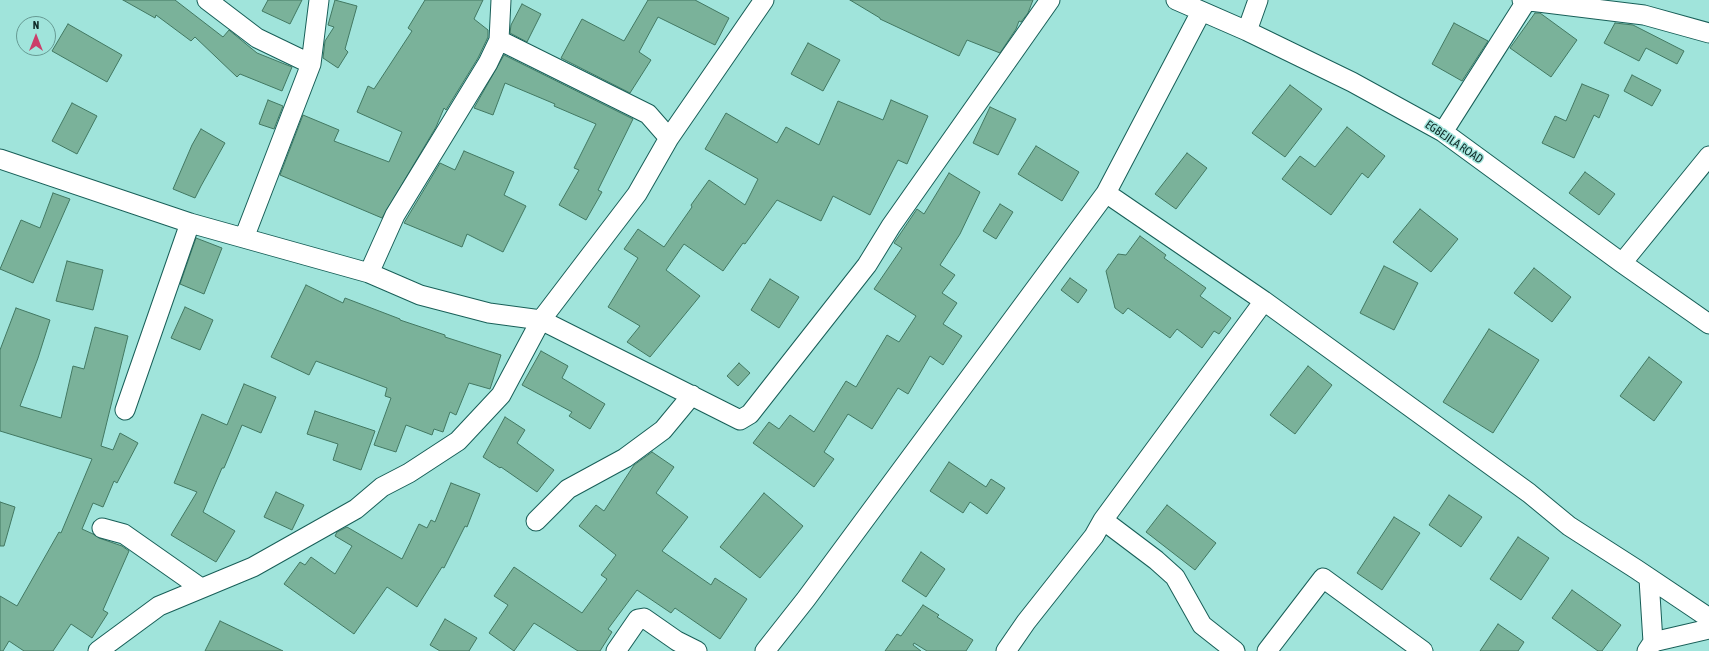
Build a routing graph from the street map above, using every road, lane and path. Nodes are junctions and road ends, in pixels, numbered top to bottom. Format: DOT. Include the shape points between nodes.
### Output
graph roads {
  1 [pos="207,0"];
  2 [pos="319,0"];
  3 [pos="501,0"];
  4 [pos="764,0"];
  5 [pos="1050,0"];
  6 [pos="1176,0"];
  7 [pos="1258,0"];
  8 [pos="1525,0"];
  9 [pos="1201,12"];
  10 [pos="1247,31"];
  11 [pos="1709,33"];
  12 [pos="499,40"];
  13 [pos="311,64"];
  14 [pos="1443,132"];
  15 [pos="669,138"];
  16 [pos="1709,156"];
  17 [pos="0,159"];
  18 [pos="1106,193"];
  19 [pos="190,223"];
  20 [pos="244,238"];
  21 [pos="1622,263"];
  22 [pos="369,274"];
  23 [pos="1264,301"];
  24 [pos="541,320"];
  25 [pos="1709,324"];
  26 [pos="692,395"];
  27 [pos="125,410"];
  28 [pos="1103,520"];
  29 [pos="536,521"];
  30 [pos="102,528"];
  31 [pos="1649,579"];
  32 [pos="201,588"];
  33 [pos="1709,618"];
  34 [pos="1709,629"];
  35 [pos="1650,646"];
  36 [pos="98,651"];
  37 [pos="616,651"];
  38 [pos="697,651"];
  39 [pos="766,651"];
  40 [pos="1006,651"];
  41 [pos="1235,651"];
  42 [pos="1267,651"];
  43 [pos="1423,651"];
  1 -- 13 [label="street" via="257,38"];
  2 -- 13 [label="street"];
  3 -- 12 [label="street"];
  4 -- 15 [label="street"];
  5 -- 26 [label="street" via="867,265 750,414 740,420"];
  6 -- 9 [label="street, EGBEJILA ROAD"];
  7 -- 10 [label="street"];
  8 -- 11 [label="street" via="1644,15"];
  8 -- 14 [label="street"];
  9 -- 10 [label="street, EGBEJILA ROAD"];
  9 -- 18 [label="street"];
  10 -- 14 [label="street, EGBEJILA ROAD" via="1352,82"];
  12 -- 15 [label="street" via="648,114"];
  12 -- 22 [label="street" via="459,112 395,215"];
  13 -- 20 [label="street"];
  14 -- 21 [label="street, EGBEJILA ROAD"];
  15 -- 24 [label="street" via="637,194"];
  16 -- 21 [label="street"];
  17 -- 19 [label="street"];
  18 -- 23 [label="street"];
  18 -- 39 [label="street"];
  19 -- 20 [label="street"];
  19 -- 27 [label="street"];
  20 -- 22 [label="street"];
  21 -- 25 [label="street, EGBEJILA ROAD"];
  22 -- 24 [label="street" via="420,295 489,313"];
  23 -- 28 [label="street"];
  23 -- 31 [label="street" via="1524,489 1569,526"];
  24 -- 26 [label="street"];
  24 -- 32 [label="street" via="501,395 458,441 409,473 382,487 356,509 253,567"];
  26 -- 29 [label="street" via="663,430 625,458 568,489"];
  28 -- 40 [label="street" via="1094,536"];
  28 -- 41 [label="street" via="1175,577 1202,625"];
  30 -- 32 [label="street" via="124,534"];
  31 -- 33 [label="street"];
  31 -- 35 [label="street"];
  32 -- 36 [label="street" via="159,606"];
  34 -- 35 [label="street"];
  37 -- 38 [label="street" via="638,619 644,618"];
  42 -- 43 [label="street" via="1323,578"];
}
